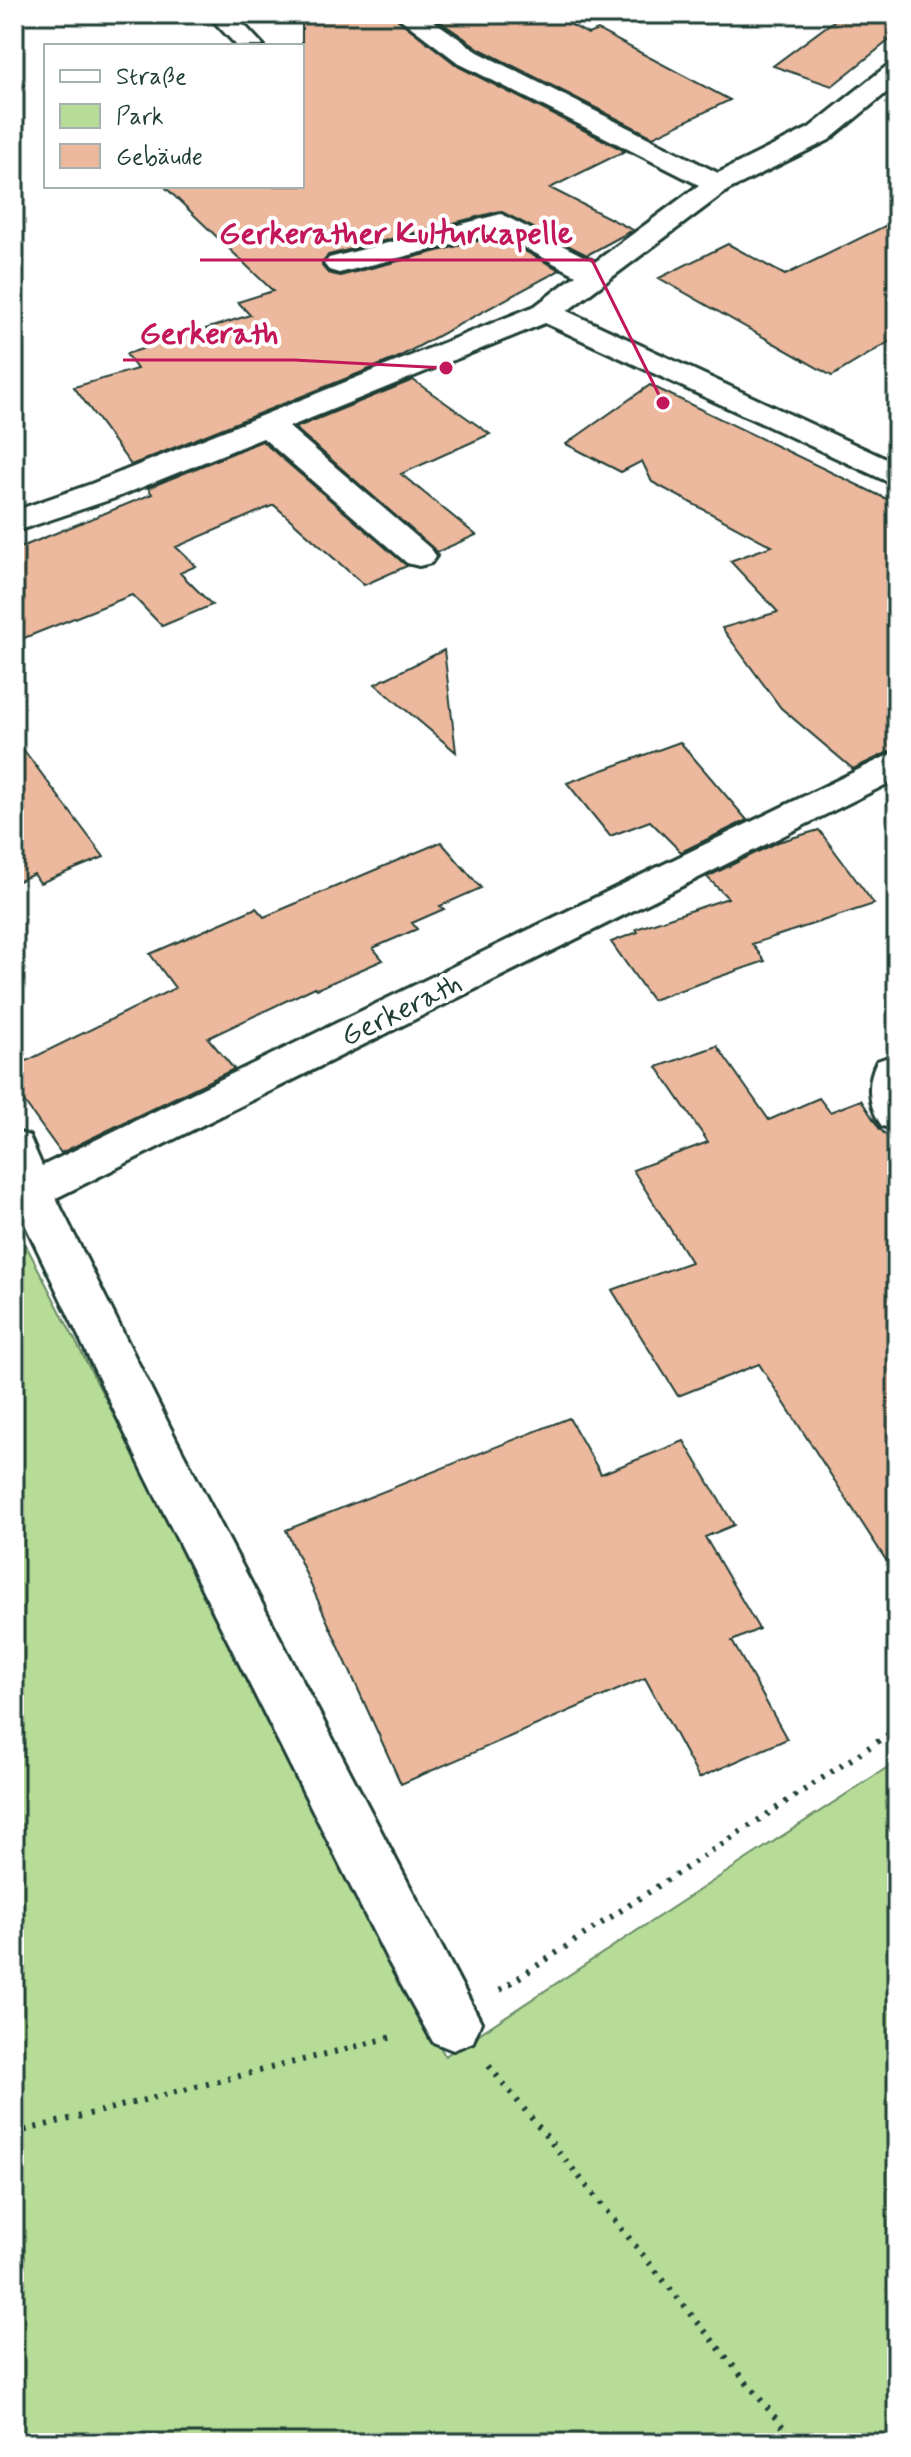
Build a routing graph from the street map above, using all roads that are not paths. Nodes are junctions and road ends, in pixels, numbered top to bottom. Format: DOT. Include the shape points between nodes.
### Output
graph roads {
  1 [pos="220,14"];
  2 [pos="407,14"];
  3 [pos="249,44"];
  4 [pos="897,71"];
  5 [pos="718,184"];
  6 [pos="339,264"];
  7 [pos="596,274"];
  8 [pos="546,312"];
  9 [pos="653,363"];
  10 [pos="623,378"];
  11 [pos="267,425"];
  12 [pos="897,476"];
  13 [pos="14,522"];
  14 [pos="419,556"];
  15 [pos="897,764"];
  16 [pos="897,1070"];
  17 [pos="897,1114"];
  18 [pos="22,1169"];
  19 [pos="453,2022"];
  1 -- 3 [label="street"];
  2 -- 5 [label="street" via="469,58"];
  4 -- 5 [label="street" via="819,134"];
  5 -- 7 [label="street"];
  6 -- 7 [label="street" via="501,223"];
  7 -- 8 [label="street"];
  8 -- 9 [label="street"];
  8 -- 11 [label="street"];
  9 -- 10 [label="street"];
  9 -- 12 [label="street"];
  11 -- 13 [label="street"];
  11 -- 14 [label="street"];
  15 -- 18 [label="street, Gerkerath"];
  16 -- 17 [label="street" via="892,1072 891,1106"];
  18 -- 19 [label="street" via="174,1484"];
}
